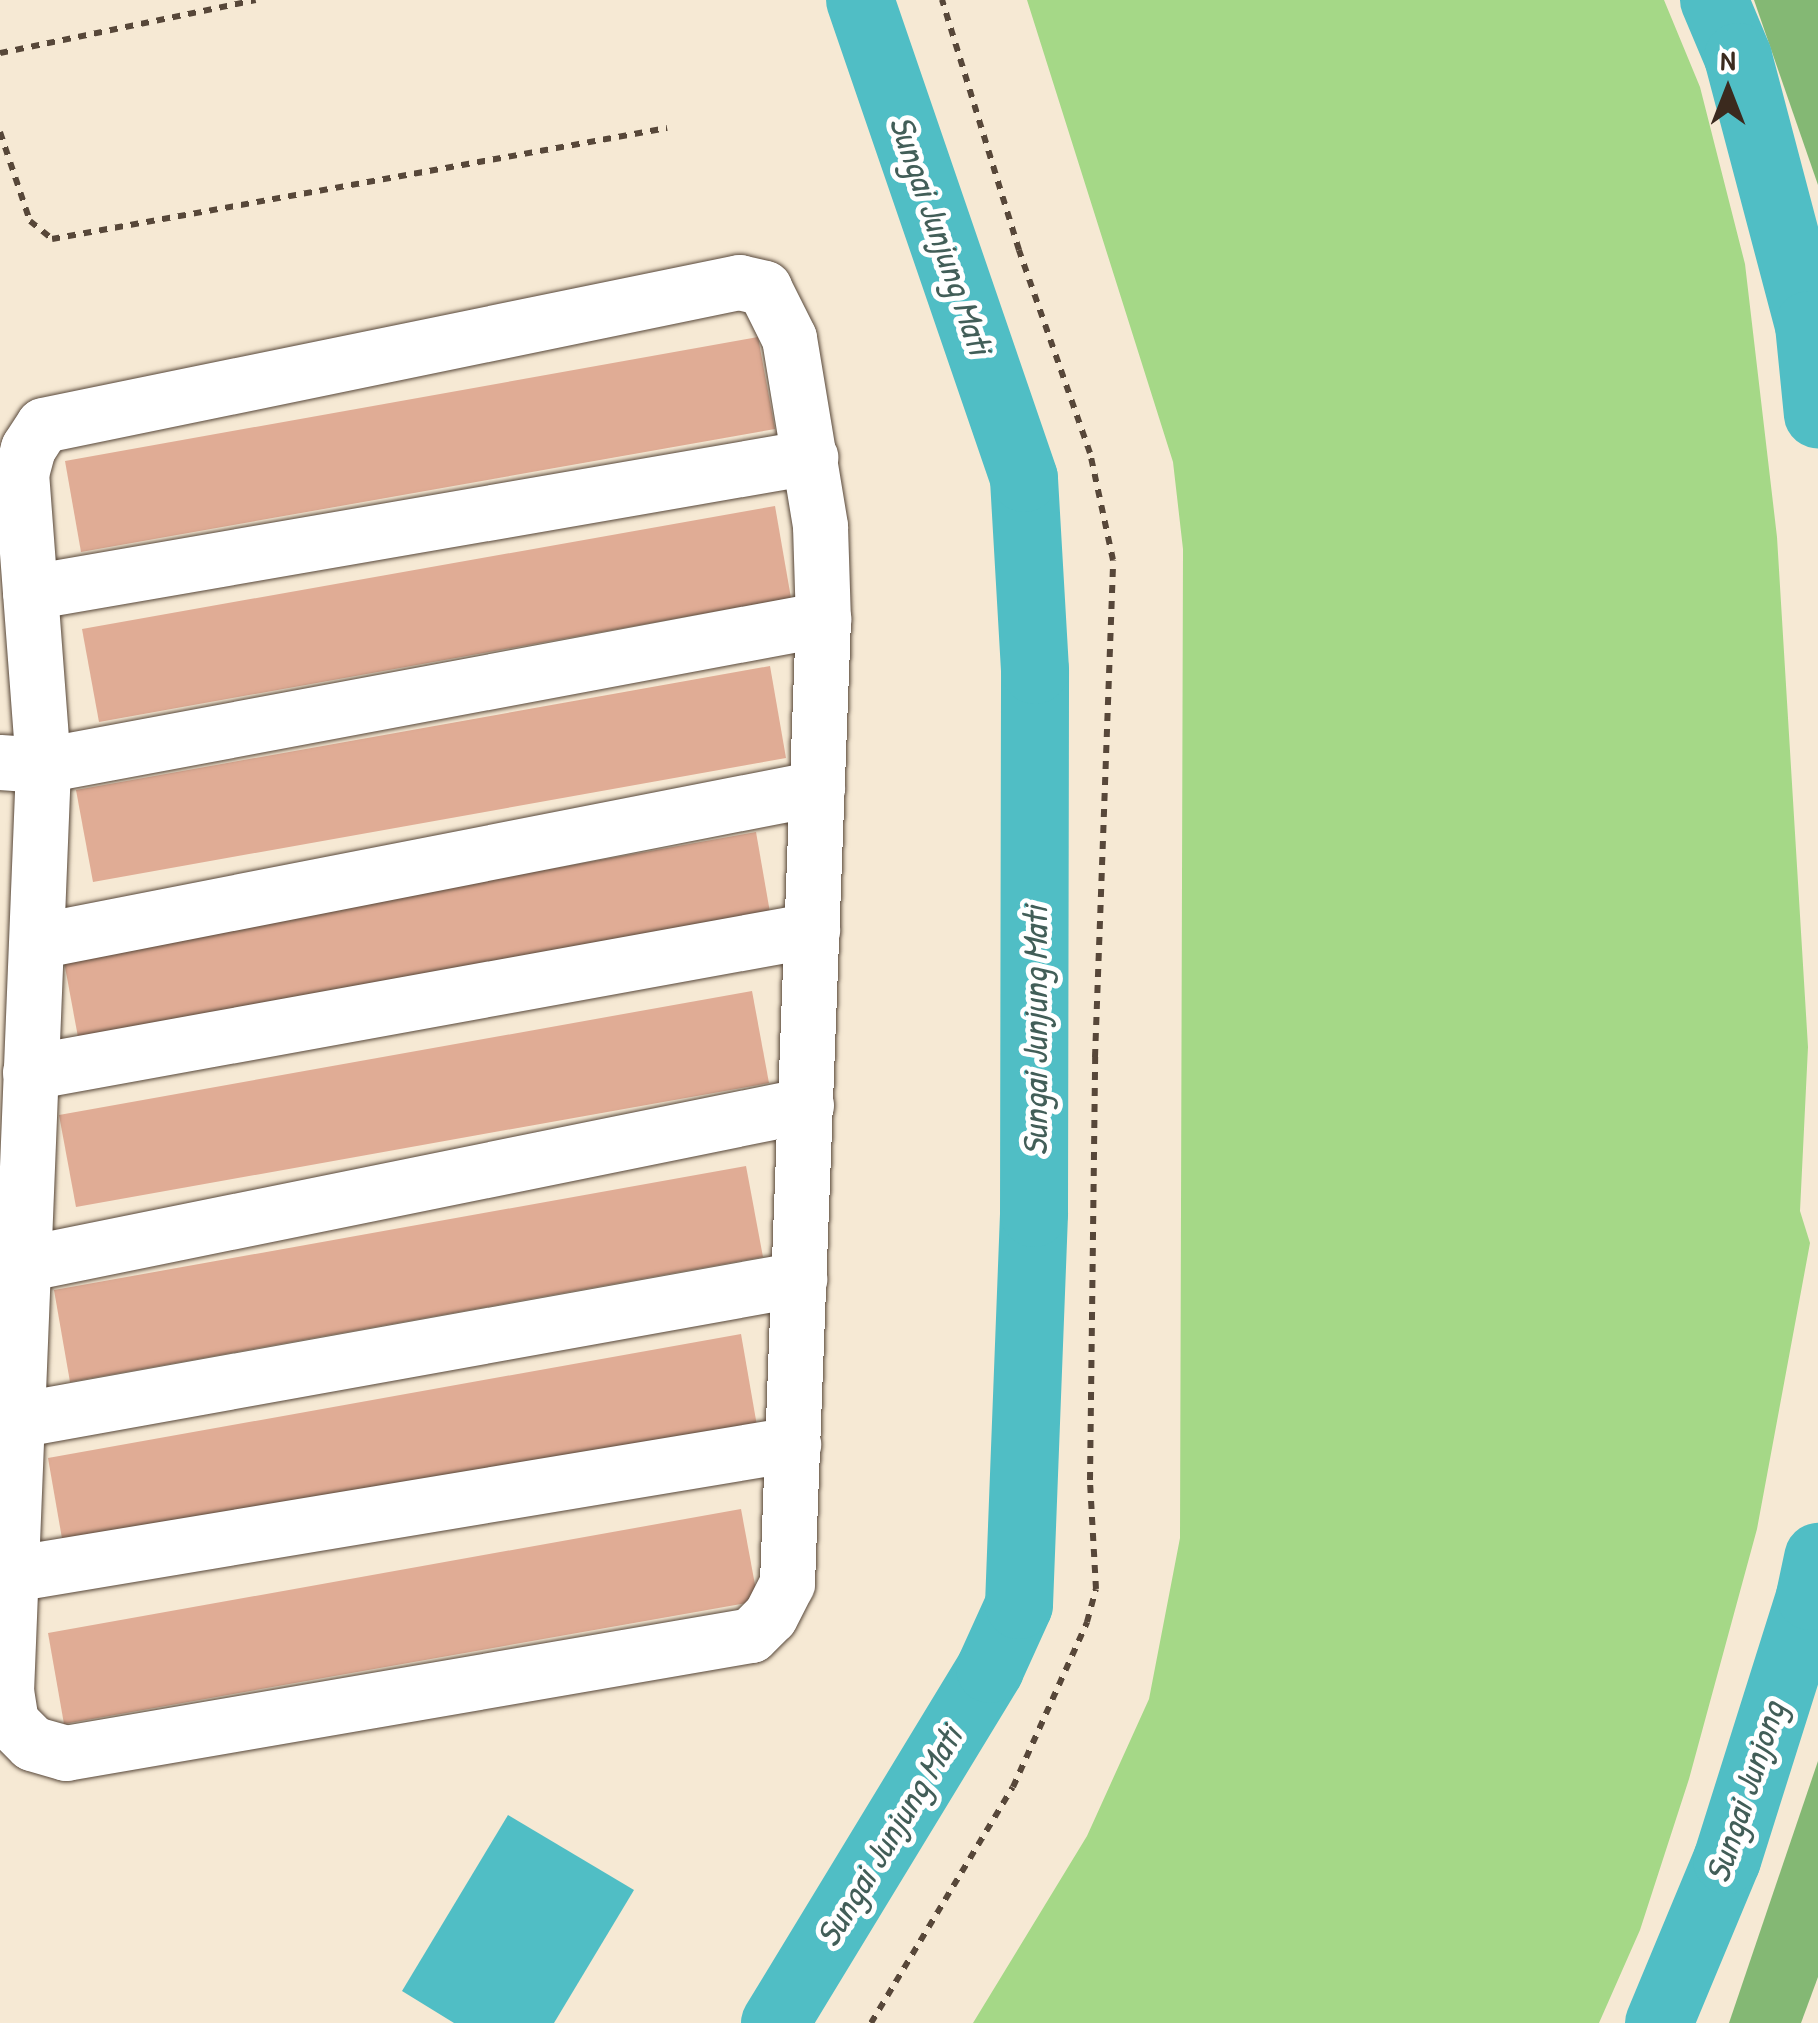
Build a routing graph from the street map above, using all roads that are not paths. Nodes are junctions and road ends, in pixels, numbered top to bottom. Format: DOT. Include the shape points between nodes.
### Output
graph roads {
  1 [pos="810,456"];
  2 [pos="30,592"];
  3 [pos="824,619"];
  4 [pos="22,764"];
  5 [pos="817,788"];
  6 [pos="812,930"];
  7 [pos="37,940"];
  8 [pos="30,1072"];
  9 [pos="806,1105"];
  10 [pos="22,1264"];
  11 [pos="800,1279"];
  12 [pos="8,1416"];
  13 [pos="793,1444"];
  14 [pos="10,1574"];
  1 -- 2 [label="lane"];
  1 -- 2 [label="lane" via="789,338 764,288 739,282 44,425 21,474"];
  1 -- 3 [label="lane"];
  2 -- 4 [label="lane"];
  3 -- 4 [label="lane"];
  3 -- 5 [label="lane"];
  4 -- 7 [label="lane"];
  5 -- 6 [label="lane"];
  5 -- 7 [label="lane"];
  6 -- 8 [label="lane"];
  6 -- 9 [label="lane"];
  7 -- 8 [label="lane"];
  8 -- 10 [label="lane"];
  9 -- 10 [label="lane"];
  9 -- 11 [label="lane"];
  10 -- 12 [label="lane"];
  11 -- 12 [label="lane"];
  11 -- 13 [label="lane"];
  12 -- 14 [label="lane"];
  13 -- 14 [label="lane"];
  13 -- 14 [label="lane" via="787,1583 751,1635 85,1750 66,1753 32,1743 11,1722"];
}
